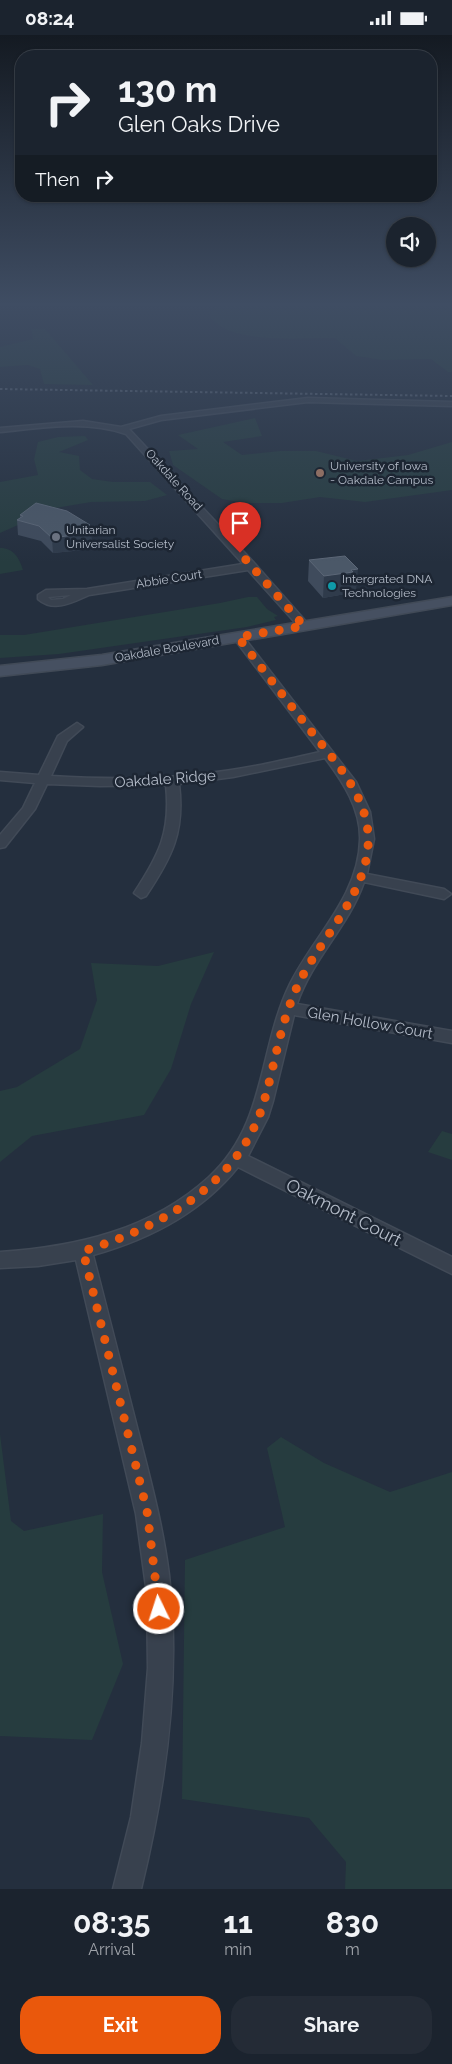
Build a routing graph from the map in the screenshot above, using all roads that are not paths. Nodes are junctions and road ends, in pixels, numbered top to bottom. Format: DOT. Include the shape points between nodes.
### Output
graph roads {
  1 [pos="452,404"];
  2 [pos="0,429"];
  3 [pos="121,429"];
  4 [pos="252,566"];
  5 [pos="87,592"];
  6 [pos="452,601"];
  7 [pos="304,626"];
  8 [pos="238,637"];
  9 [pos="0,671"];
  10 [pos="77,727"];
  11 [pos="328,754"];
  12 [pos="0,776"];
  13 [pos="43,780"];
  14 [pos="172,781"];
  15 [pos="0,844"];
  16 [pos="361,877"];
  17 [pos="141,893"];
  18 [pos="444,895"];
  19 [pos="288,1009"];
  20 [pos="452,1037"];
  21 [pos="236,1158"];
  22 [pos="83,1251"];
  23 [pos="0,1259"];
  24 [pos="452,1265"];
  25 [pos="126,1889"];
  1 -- 3 [label="street" via="308,400 161,418"];
  2 -- 3 [label="street, Oakdale Road" via="83,424"];
  3 -- 4 [label="street, Oakdale Road" via="134,436"];
  4 -- 5 [label="street, Abbie Court"];
  4 -- 7 [label="street, Oakdale Road"];
  6 -- 7 [label="main road, Oakdale Boulevard"];
  7 -- 8 [label="main road, Oakdale Boulevard"];
  8 -- 9 [label="main road, Oakdale Boulevard" via="66,665"];
  8 -- 11 [label="street"];
  10 -- 13 [label="street" via="62,739"];
  11 -- 14 [label="street, Oakdale Ridge" via="229,774"];
  11 -- 16 [label="street" via="350,782 364,812 368,845"];
  12 -- 13 [label="street, Oakdale Ridge"];
  13 -- 14 [label="street, Oakdale Ridge" via="100,783"];
  13 -- 15 [label="street" via="29,809"];
  14 -- 17 [label="street" via="176,806 172,837"];
  16 -- 18 [label="street"];
  16 -- 19 [label="street" via="309,963"];
  19 -- 20 [label="street, Glen Hollow Court"];
  19 -- 21 [label="street" via="259,1117"];
  21 -- 22 [label="street" via="200,1194 173,1214 141,1231"];
  21 -- 24 [label="street, Oakmont Court"];
  22 -- 23 [label="street" via="29,1259"];
  22 -- 25 [label="street" via="147,1511 159,1593 158,1711 147,1795"];
}
